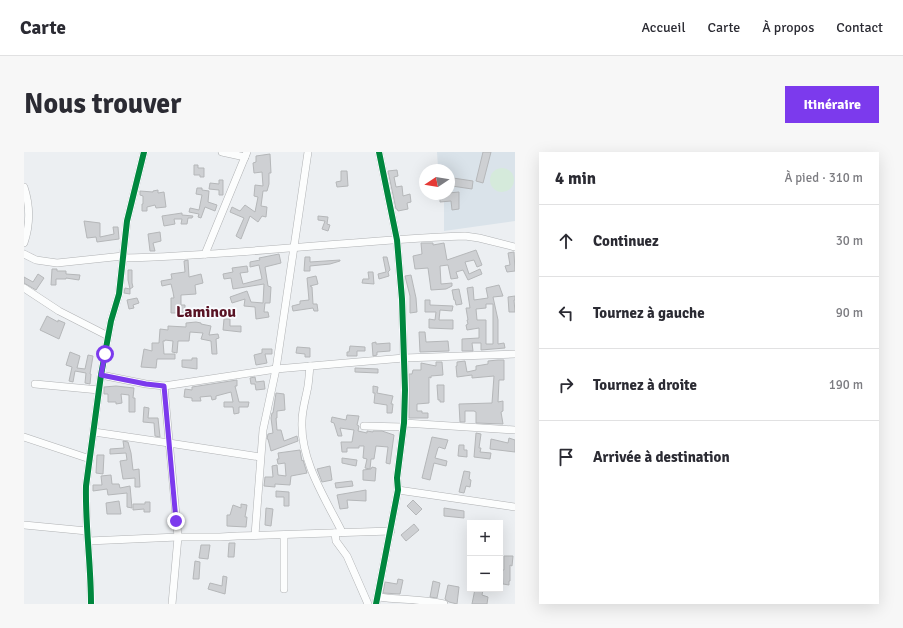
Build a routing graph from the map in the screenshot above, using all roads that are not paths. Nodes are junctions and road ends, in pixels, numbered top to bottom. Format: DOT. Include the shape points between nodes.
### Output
graph roads {
  1 [pos="144,152"];
  2 [pos="222,152"];
  3 [pos="308,152"];
  4 [pos="379,152"];
  5 [pos="246,154"];
  6 [pos="24,187"];
  7 [pos="396,240"];
  8 [pos="24,243"];
  9 [pos="515,247"];
  10 [pos="294,248"];
  11 [pos="24,254"];
  12 [pos="205,254"];
  13 [pos="122,257"];
  14 [pos="24,288"];
  15 [pos="108,336"];
  16 [pos="515,354"];
  17 [pos="404,358"];
  18 [pos="310,366"];
  19 [pos="276,369"];
  20 [pos="101,375"];
  21 [pos="35,384"];
  22 [pos="164,386"];
  23 [pos="99,390"];
  24 [pos="403,425"];
  25 [pos="364,426"];
  26 [pos="515,430"];
  27 [pos="94,432"];
  28 [pos="24,437"];
  29 [pos="169,443"];
  30 [pos="260,457"];
  31 [pos="90,459"];
  32 [pos="398,490"];
  33 [pos="515,507"];
  34 [pos="24,525"];
  35 [pos="87,531"];
  36 [pos="391,532"];
  37 [pos="338,533"];
  38 [pos="255,535"];
  39 [pos="284,535"];
  40 [pos="178,537"];
  41 [pos="88,541"];
  42 [pos="284,589"];
  43 [pos="377,600"];
  44 [pos="90,604"];
  45 [pos="172,604"];
  46 [pos="368,604"];
  47 [pos="444,604"];
  1 -- 13 [label="street" via="130,207"];
  2 -- 5 [label="street"];
  3 -- 10 [label="street"];
  4 -- 7 [label="street"];
  5 -- 12 [label="street"];
  6 -- 8 [label="street" via="28,223"];
  7 -- 9 [label="street" via="472,237"];
  7 -- 10 [label="street"];
  7 -- 17 [label="street"];
  10 -- 12 [label="street"];
  10 -- 19 [label="street"];
  11 -- 13 [label="street" via="36,260 57,263"];
  12 -- 13 [label="street"];
  13 -- 15 [label="street" via="119,294"];
  14 -- 15 [label="street" via="60,311"];
  15 -- 20 [label="street"];
  16 -- 17 [label="street"];
  17 -- 18 [label="street"];
  17 -- 24 [label="street" via="406,390"];
  18 -- 19 [label="street"];
  18 -- 37 [label="street" via="302,420 305,450"];
  19 -- 22 [label="street"];
  19 -- 30 [label="street"];
  20 -- 22 [label="street"];
  20 -- 23 [label="street"];
  21 -- 23 [label="street"];
  22 -- 29 [label="street"];
  23 -- 27 [label="street"];
  24 -- 25 [label="street"];
  24 -- 26 [label="street"];
  24 -- 32 [label="street"];
  27 -- 29 [label="street"];
  27 -- 31 [label="street"];
  28 -- 31 [label="street"];
  29 -- 30 [label="street"];
  29 -- 40 [label="street"];
  30 -- 38 [label="street"];
  31 -- 35 [label="street" via="86,490"];
  32 -- 33 [label="street"];
  32 -- 36 [label="street"];
  34 -- 35 [label="street"];
  35 -- 41 [label="street"];
  36 -- 37 [label="street"];
  36 -- 43 [label="street"];
  37 -- 39 [label="street"];
  37 -- 46 [label="street" via="336,541 347,556"];
  38 -- 39 [label="street"];
  38 -- 40 [label="street" via="220,538"];
  39 -- 42 [label="street"];
  40 -- 41 [label="street"];
  40 -- 45 [label="street"];
  41 -- 44 [label="street"];
  43 -- 47 [label="street" via="420,599"];
}
